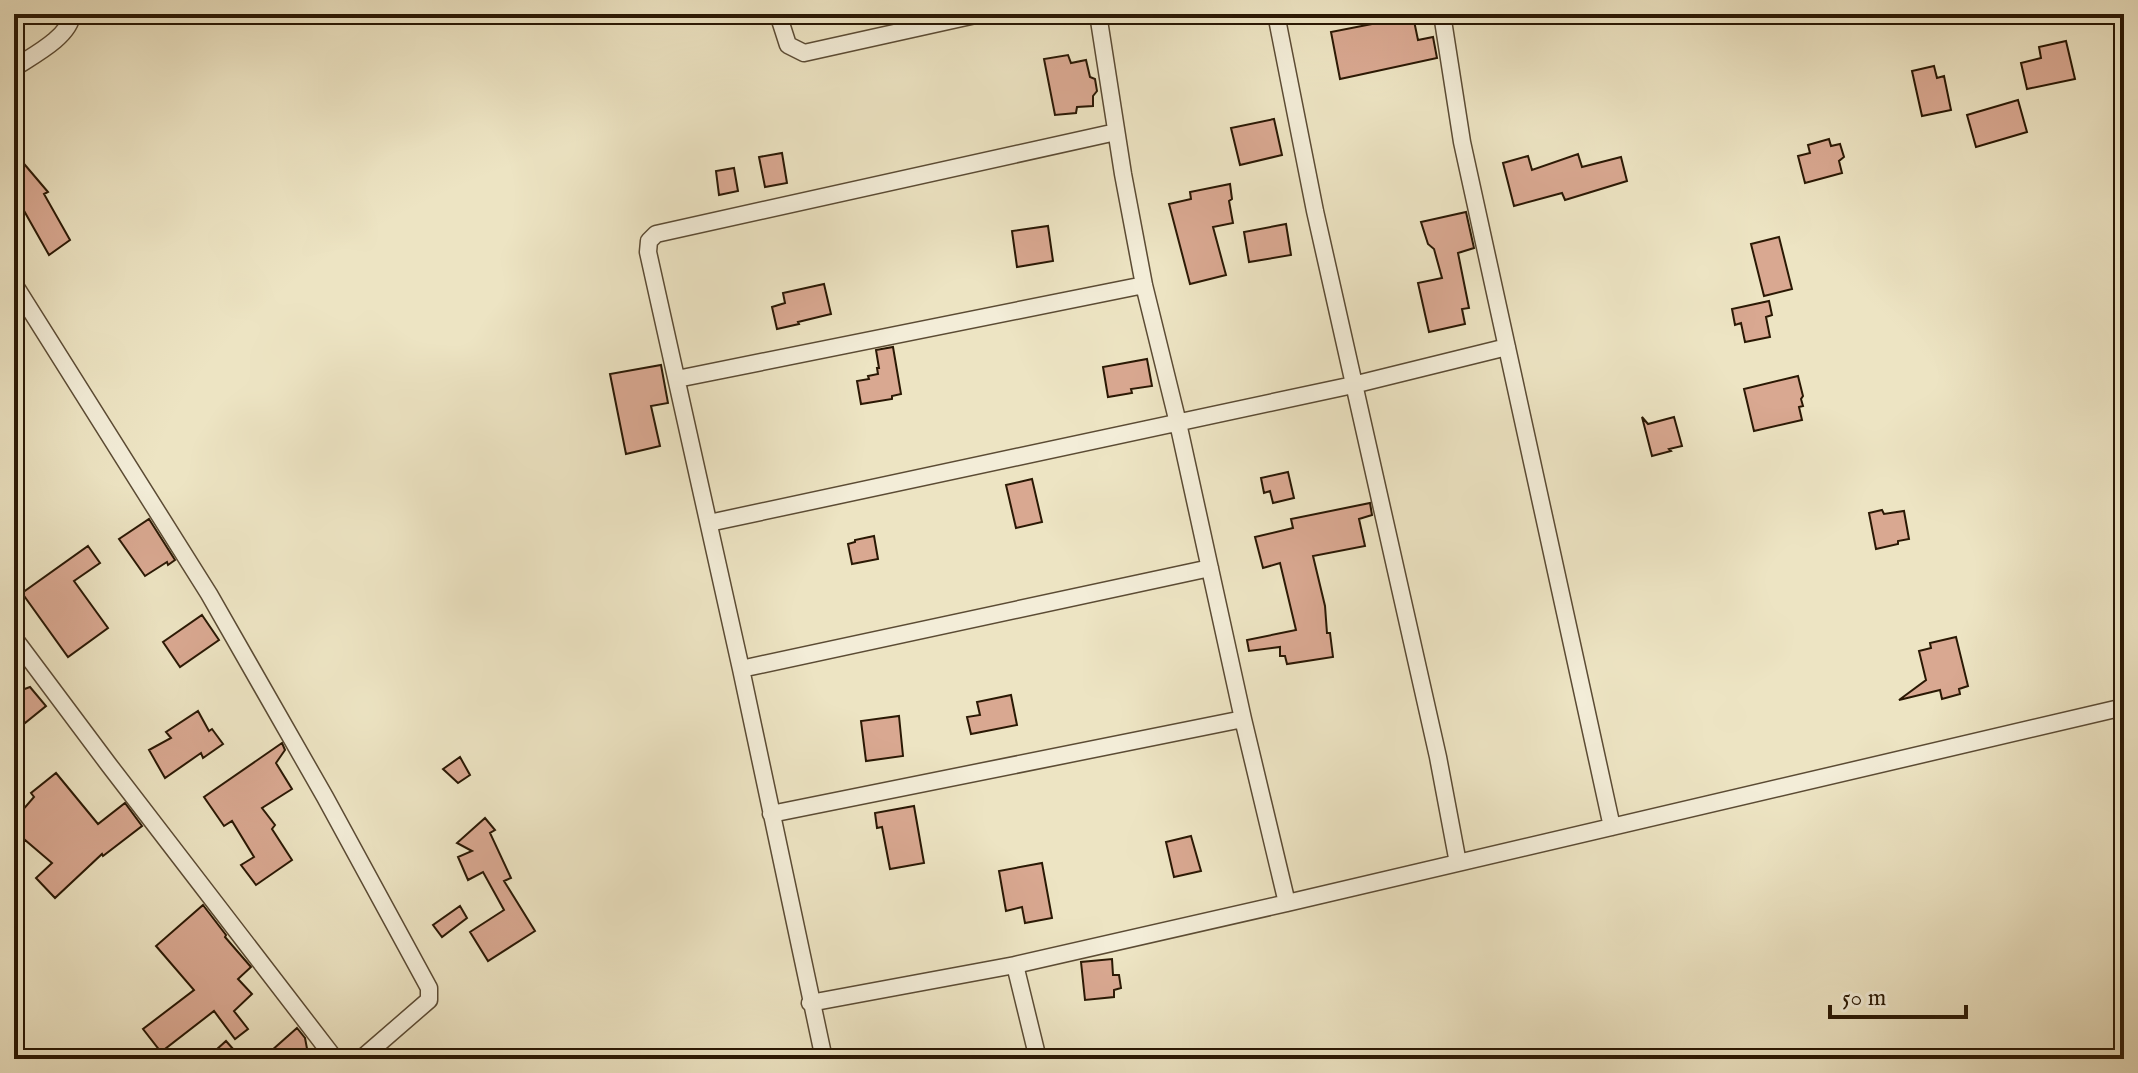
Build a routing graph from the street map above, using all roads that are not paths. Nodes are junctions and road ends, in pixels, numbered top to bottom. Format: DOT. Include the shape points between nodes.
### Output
graph roads {
  1 [pos="72,14"];
  2 [pos="778,14"];
  3 [pos="980,14"];
  4 [pos="1098,14"];
  5 [pos="1276,14"];
  6 [pos="1442,14"];
  7 [pos="947,18"];
  8 [pos="14,68"];
  9 [pos="1116,132"];
  10 [pos="14,284"];
  11 [pos="1144,285"];
  12 [pos="1507,347"];
  13 [pos="677,379"];
  14 [pos="1353,385"];
  15 [pos="1178,423"];
  16 [pos="709,523"];
  17 [pos="1210,568"];
  18 [pos="14,638"];
  19 [pos="741,669"];
  20 [pos="2124,707"];
  21 [pos="1243,719"];
  22 [pos="771,814"];
  23 [pos="1612,827"];
  24 [pos="1458,863"];
  25 [pos="1287,903"];
  26 [pos="1015,965"];
  27 [pos="810,1003"];
  28 [pos="335,1059"];
  29 [pos="361,1059"];
  30 [pos="824,1059"];
  31 [pos="1038,1059"];
  1 -- 8 [label="street" via="67,30"];
  2 -- 7 [label="street" via="788,45 804,53"];
  3 -- 7 [label="street"];
  4 -- 9 [label="street"];
  5 -- 14 [label="street"];
  6 -- 12 [label="street" via="1462,142"];
  9 -- 11 [label="street"];
  9 -- 13 [label="street" via="656,234 648,252"];
  10 -- 29 [label="street" via="209,594 429,988 429,1000"];
  11 -- 13 [label="street"];
  11 -- 15 [label="street"];
  12 -- 14 [label="street"];
  12 -- 23 [label="street"];
  13 -- 16 [label="street"];
  14 -- 15 [label="street"];
  14 -- 24 [label="street"];
  15 -- 16 [label="street"];
  15 -- 17 [label="street"];
  16 -- 19 [label="street"];
  17 -- 19 [label="street"];
  17 -- 21 [label="street"];
  18 -- 28 [label="street"];
  19 -- 22 [label="street"];
  20 -- 23 [label="street"];
  21 -- 22 [label="street"];
  21 -- 25 [label="street"];
  22 -- 27 [label="street"];
  23 -- 24 [label="street"];
  24 -- 25 [label="street"];
  25 -- 26 [label="street"];
  26 -- 27 [label="street"];
  26 -- 31 [label="street"];
  27 -- 30 [label="street"];
}
